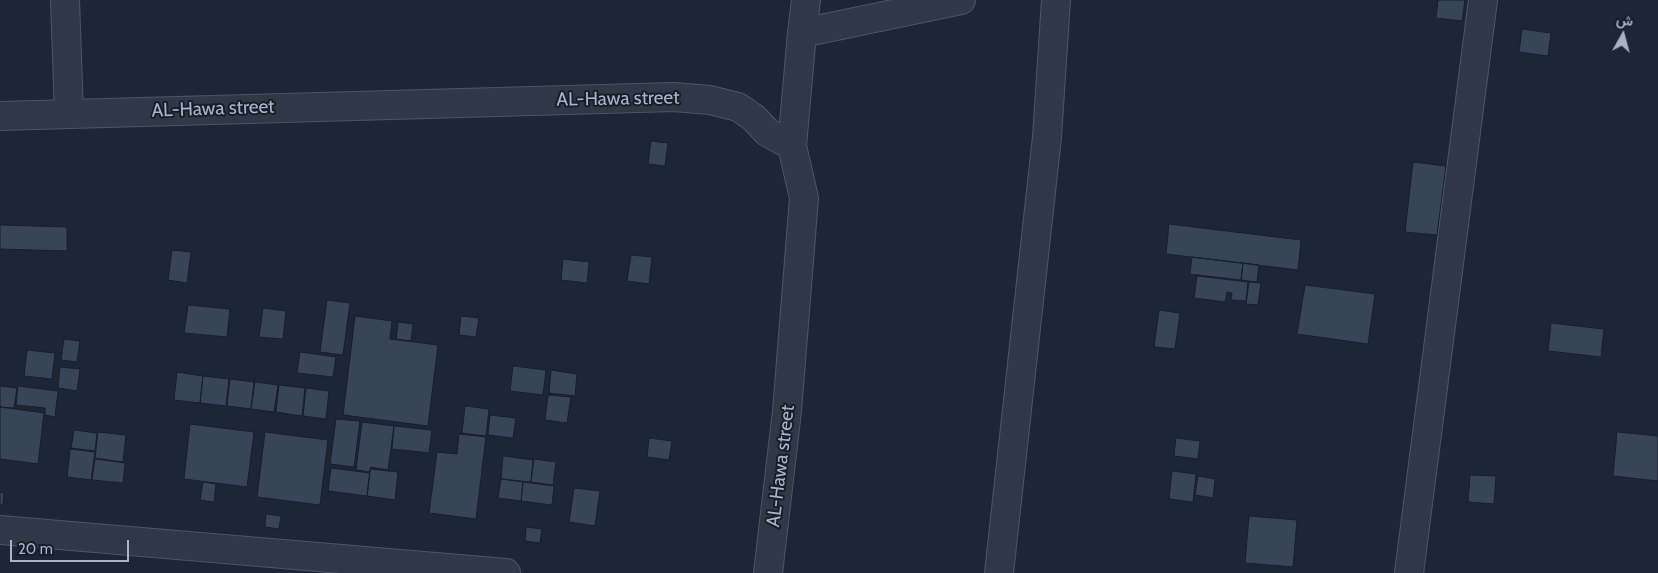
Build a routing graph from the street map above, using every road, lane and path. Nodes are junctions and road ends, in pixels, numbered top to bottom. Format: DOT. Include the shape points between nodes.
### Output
graph roads {
  1 [pos="65,0"];
  2 [pos="806,0"];
  3 [pos="961,0"];
  4 [pos="1056,0"];
  5 [pos="1483,0"];
  6 [pos="802,33"];
  7 [pos="69,113"];
  8 [pos="0,116"];
  9 [pos="792,146"];
  10 [pos="0,530"];
  11 [pos="506,573"];
  12 [pos="768,573"];
  13 [pos="998,573"];
  14 [pos="1409,573"];
  1 -- 7 [label="street"];
  2 -- 6 [label="street"];
  3 -- 6 [label="street"];
  4 -- 13 [label="street" via="1046,137"];
  5 -- 14 [label="street"];
  6 -- 9 [label="street"];
  7 -- 8 [label="street, AL-Hawa street"];
  7 -- 9 [label="street, AL-Hawa street" via="674,97 710,100 738,107 767,132"];
  9 -- 12 [label="street, AL-Hawa street" via="804,198 787,411"];
  10 -- 11 [label="street"];
}
